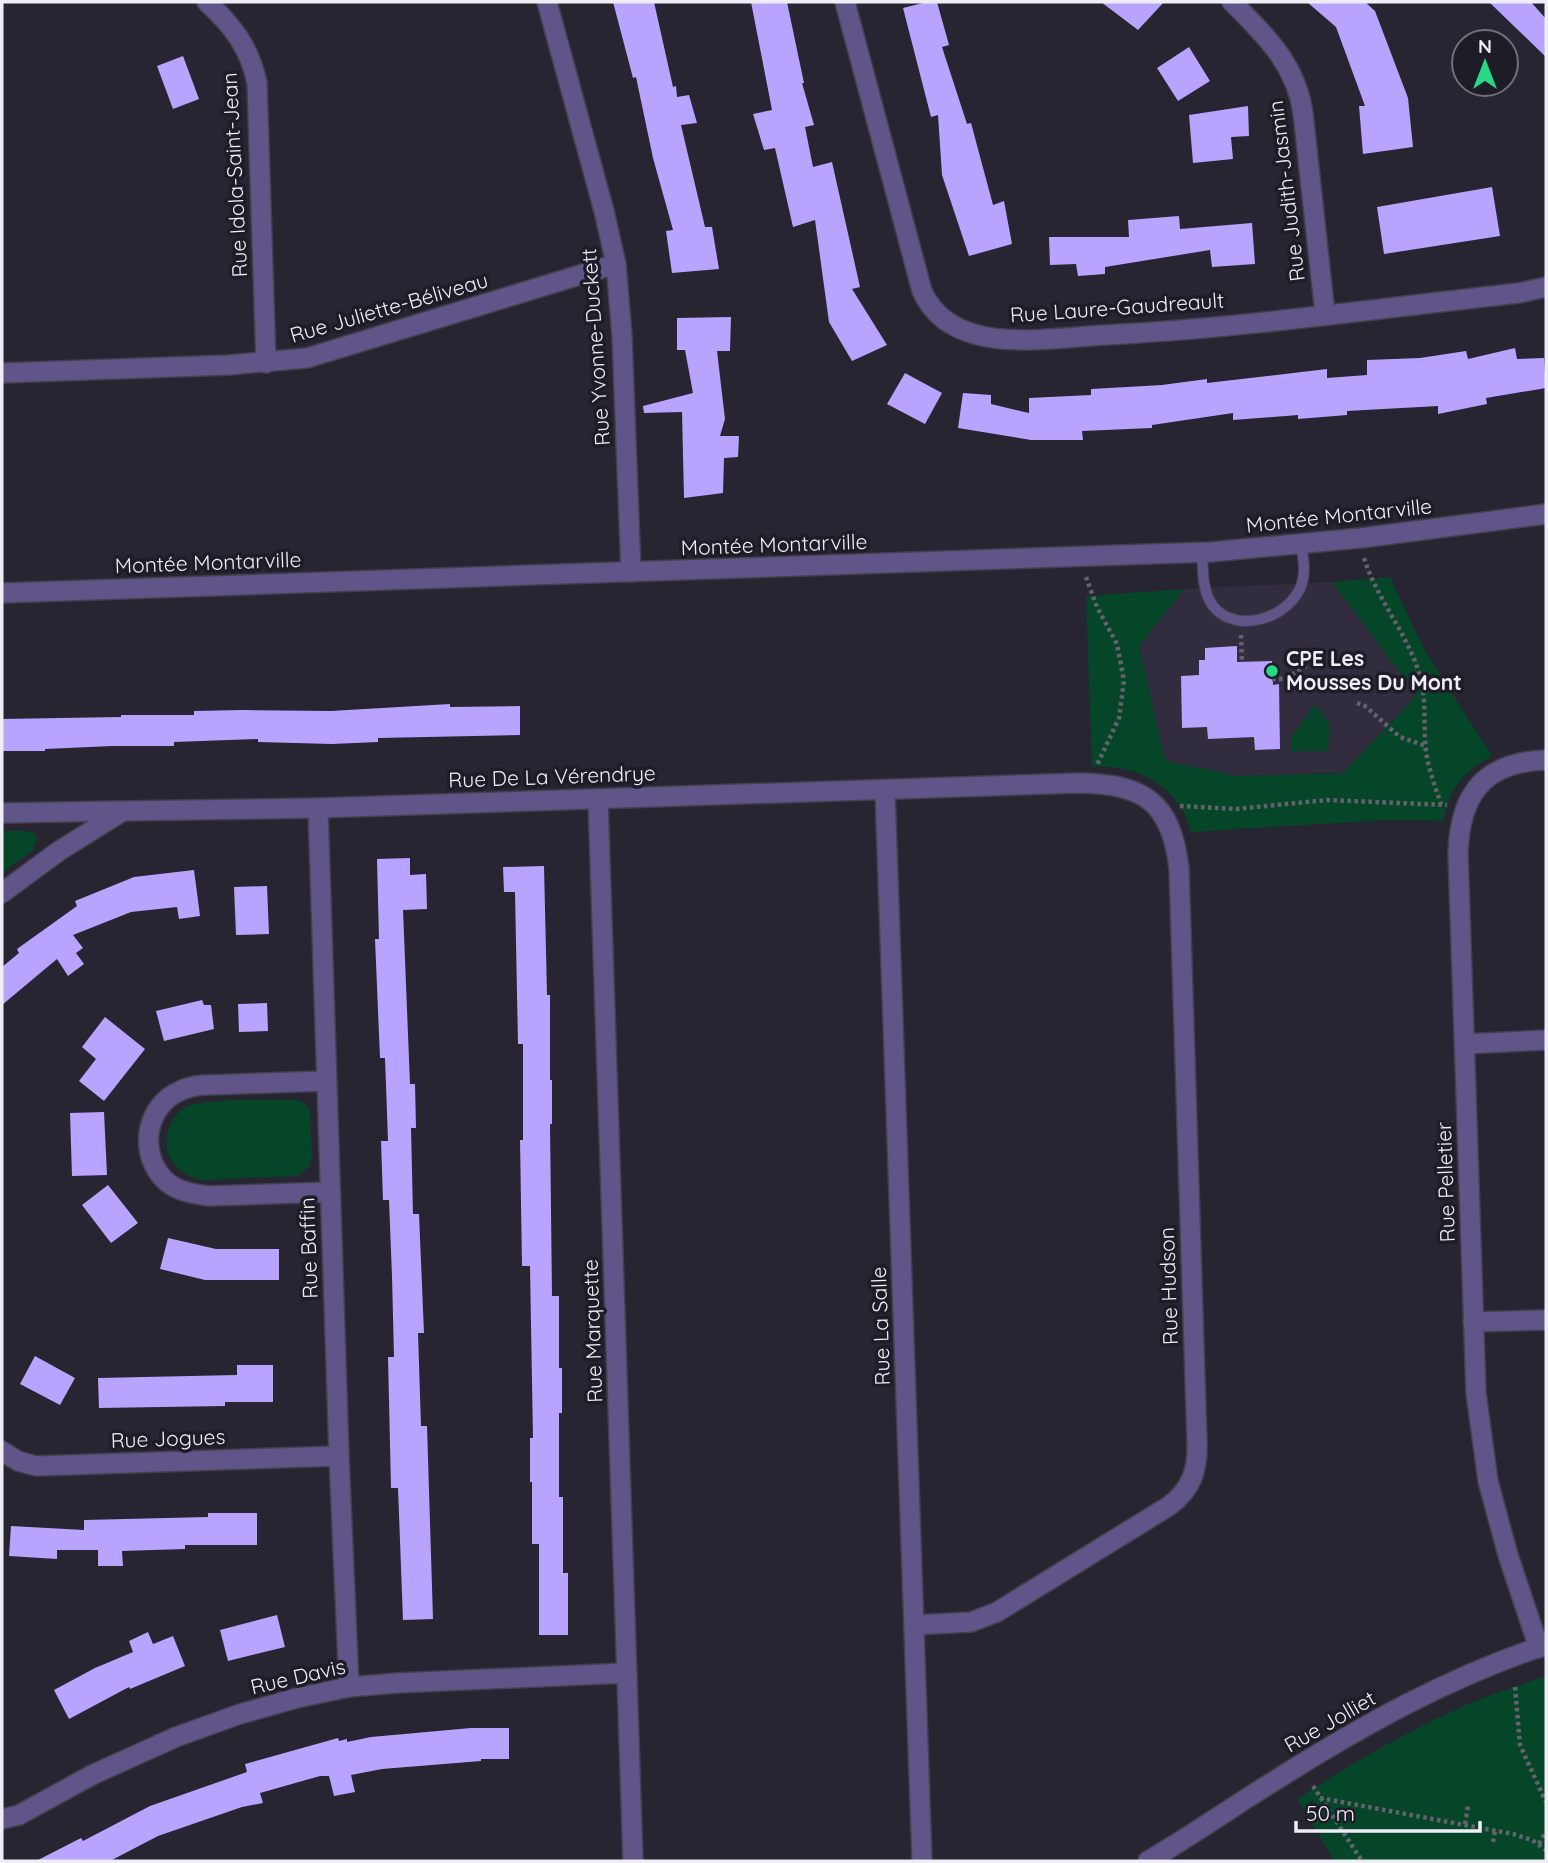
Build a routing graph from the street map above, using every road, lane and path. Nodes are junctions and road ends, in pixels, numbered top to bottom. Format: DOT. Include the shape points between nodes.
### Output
graph roads {
  1 [pos="207,2"];
  2 [pos="547,2"];
  3 [pos="845,2"];
  4 [pos="1232,2"];
  5 [pos="616,264"];
  6 [pos="1546,287"];
  7 [pos="1325,314"];
  8 [pos="267,363"];
  9 [pos="2,373"];
  10 [pos="1546,514"];
  11 [pos="1361,538"];
  12 [pos="1301,545"];
  13 [pos="1202,553"];
  14 [pos="1086,557"];
  15 [pos="631,572"];
  16 [pos="2,593"];
  17 [pos="1240,619"];
  18 [pos="1322,656"];
  19 [pos="1242,662"];
  20 [pos="1272,679"];
  21 [pos="1357,703"];
  22 [pos="1426,746"];
  23 [pos="1546,760"];
  24 [pos="1097,783"];
  25 [pos="885,790"];
  26 [pos="598,799"];
  27 [pos="1441,804"];
  28 [pos="318,808"];
  29 [pos="1465,808"];
  30 [pos="123,811"];
  31 [pos="2,813"];
  32 [pos="1163,814"];
  33 [pos="2,893"];
  34 [pos="1546,1040"];
  35 [pos="1465,1044"];
  36 [pos="327,1081"];
  37 [pos="330,1192"];
  38 [pos="1546,1320"];
  39 [pos="1473,1322"];
  40 [pos="2,1451"];
  41 [pos="339,1456"];
  42 [pos="914,1625"];
  43 [pos="1543,1646"];
  44 [pos="627,1673"];
  45 [pos="349,1687"];
  46 [pos="1514,1687"];
  47 [pos="1313,1786"];
  48 [pos="1320,1798"];
  49 [pos="1546,1802"];
  50 [pos="1468,1806"];
  51 [pos="2,1819"];
  52 [pos="1465,1824"];
  53 [pos="1495,1831"];
  54 [pos="1546,1832"];
  55 [pos="1493,1842"];
  56 [pos="1539,1844"];
  57 [pos="1546,1850"];
  58 [pos="1153,1860"];
  59 [pos="633,1861"];
  60 [pos="922,1861"];
  61 [pos="1362,1861"];
  1 -- 8 [label="street, Rue Idola-Saint-Jean" via="242,42 257,83"];
  2 -- 5 [label="street, Rue Yvonne-Duckett"];
  3 -- 7 [label="street, Rue Laure-Gaudreault" via="918,282 943,319 980,336 1009,339 1168,331"];
  4 -- 7 [label="street, Rue Judith-Jasmin" via="1280,53 1297,86"];
  5 -- 8 [label="street, Rue Juliette-Béliveau" via="327,353"];
  5 -- 15 [label="street, Rue Yvonne-Duckett"];
  6 -- 7 [label="street, Rue Laure-Gaudreault"];
  8 -- 9 [label="street, Rue Juliette-Béliveau"];
  10 -- 11 [label="street, Montée Montarville"];
  11 -- 12 [label="street, Montée Montarville"];
  11 -- 22 [label="path" via="1371,580 1420,677"];
  12 -- 13 [label="street, Montée Montarville"];
  12 -- 17 [label="lane" via="1305,573 1293,599 1266,618"];
  13 -- 14 [label="street, Montée Montarville"];
  13 -- 17 [label="lane" via="1210,602 1219,612"];
  14 -- 15 [label="street, Montée Montarville"];
  14 -- 24 [label="path" via="1088,585 1117,644 1124,681 1122,708 1096,767"];
  15 -- 16 [label="street, Montée Montarville"];
  17 -- 19 [label="path"];
  18 -- 20 [label="path" via="1285,679"];
  21 -- 22 [label="path" via="1400,737"];
  22 -- 27 [label="path"];
  23 -- 29 [label="street, Rue Pelletier" via="1492,774"];
  24 -- 25 [label="street, Rue De La Vérendrye"];
  24 -- 32 [label="street, Rue De La Vérendrye" via="1128,788"];
  25 -- 26 [label="street, Rue De La Vérendrye"];
  25 -- 42 [label="street, Rue La Salle"];
  26 -- 28 [label="street, Rue De La Vérendrye"];
  26 -- 44 [label="street, Rue Marquette"];
  27 -- 29 [label="path"];
  27 -- 32 [label="path" via="1327,800 1236,809 1180,806"];
  28 -- 30 [label="street, Rue De La Vérendrye"];
  28 -- 36 [label="street, Rue Baffin"];
  29 -- 35 [label="street, Rue Pelletier" via="1458,853"];
  30 -- 31 [label="street, Rue De La Vérendrye"];
  30 -- 33 [label="street"];
  32 -- 42 [label="street, Rue Hudson" via="1173,835 1179,868 1195,1471 1183,1494 1169,1506 997,1612 971,1622"];
  34 -- 35 [label="street"];
  35 -- 39 [label="street, Rue Pelletier"];
  36 -- 37 [label="street, Rue Baffin"];
  36 -- 37 [label="street" via="184,1089 157,1110 148,1143 160,1175 190,1193"];
  37 -- 41 [label="street, Rue Baffin"];
  38 -- 39 [label="street"];
  39 -- 43 [label="street, Rue Pelletier" via="1476,1392 1488,1481 1508,1555"];
  40 -- 41 [label="street, Rue Jogues" via="36,1466"];
  41 -- 45 [label="street, Rue Baffin"];
  42 -- 60 [label="street, Rue La Salle"];
  43 -- 58 [label="street, Rue Jolliet" via="1447,1684 1370,1723"];
  44 -- 45 [label="street, Rue Davis"];
  44 -- 59 [label="street, Rue Marquette"];
  45 -- 51 [label="street, Rue Davis" via="206,1725"];
  46 -- 49 [label="path" via="1520,1745"];
  47 -- 48 [label="path"];
  48 -- 52 [label="path"];
  48 -- 61 [label="path"];
  50 -- 52 [label="path"];
  52 -- 53 [label="path"];
  53 -- 55 [label="path"];
  53 -- 56 [label="path"];
  54 -- 56 [label="path"];
  56 -- 57 [label="path"];
}
